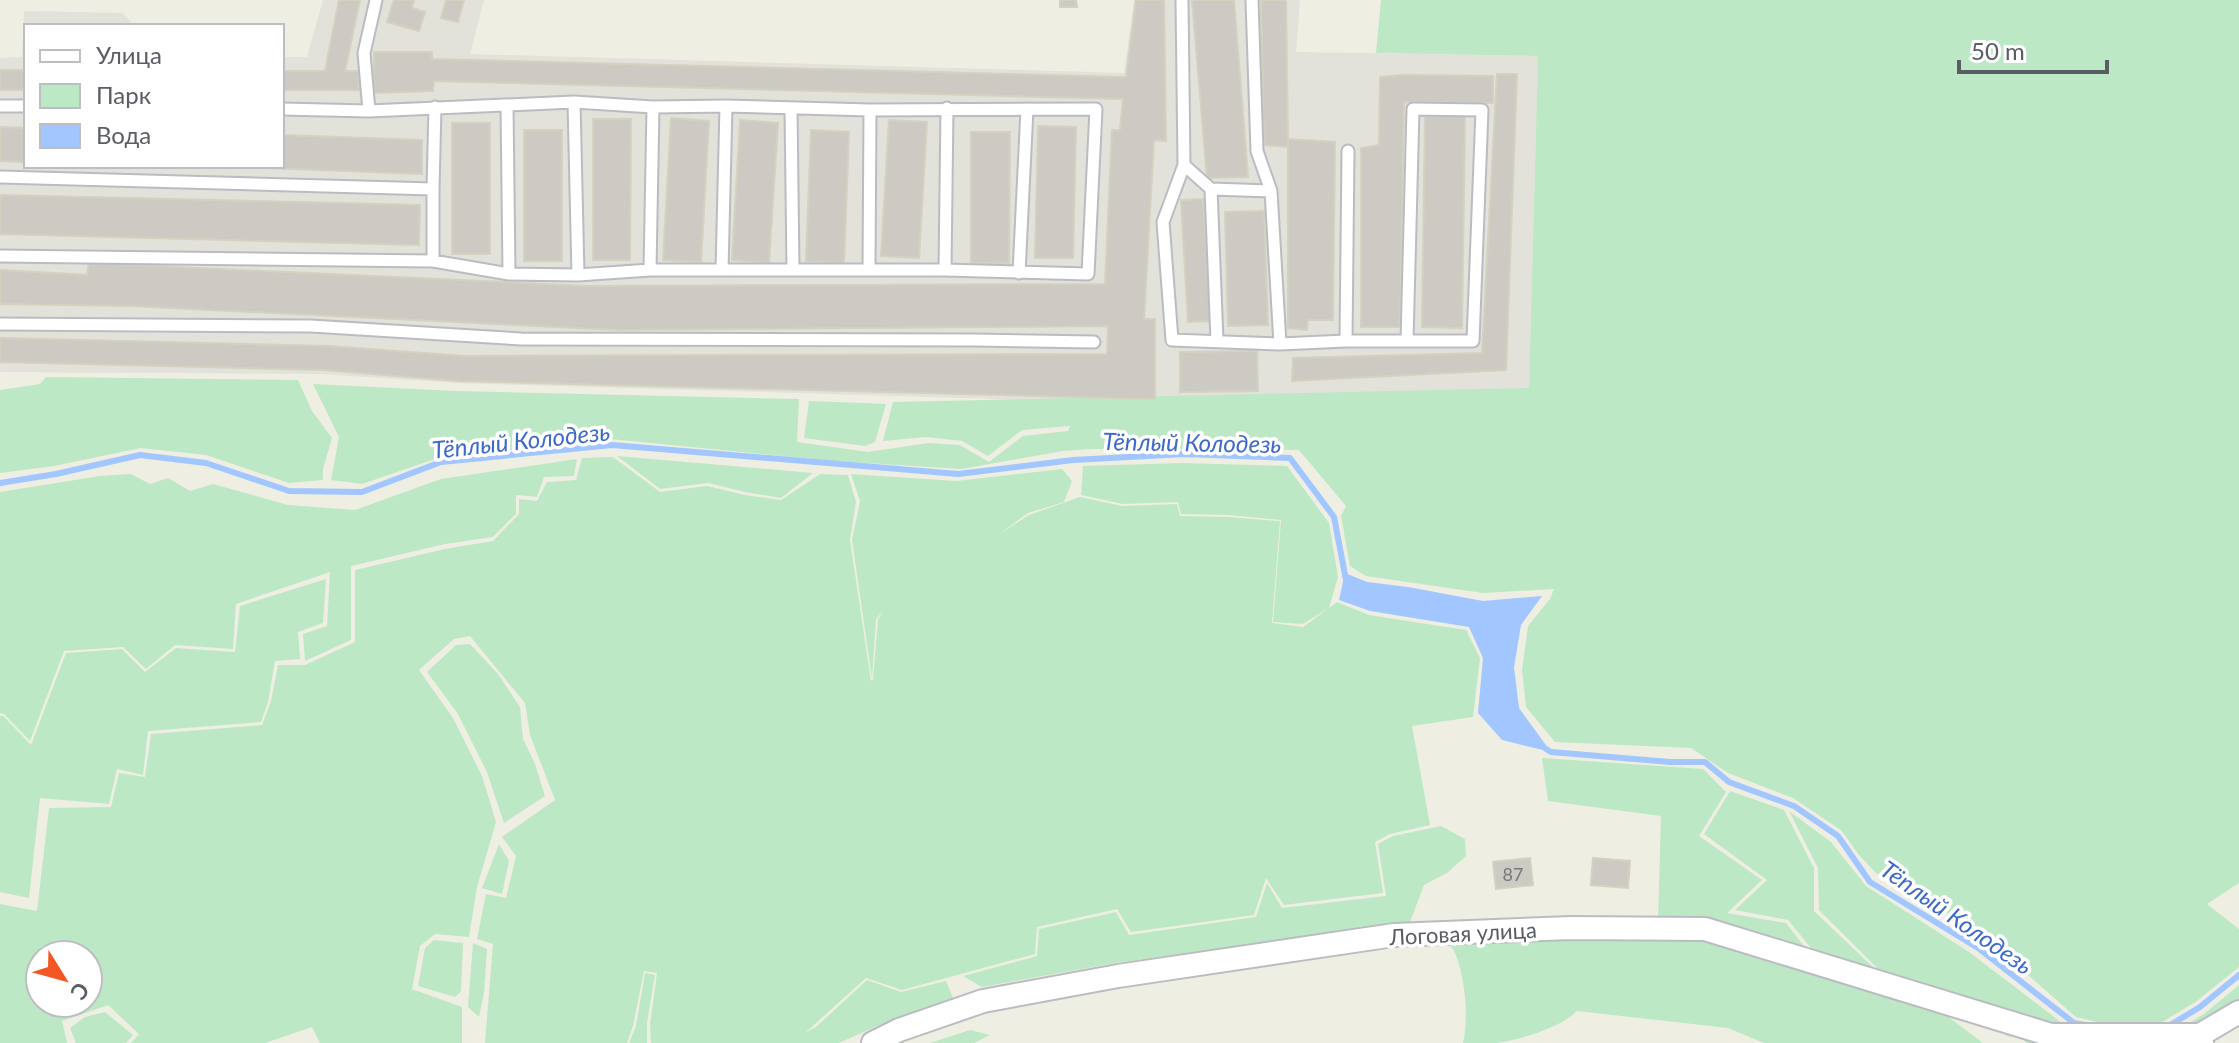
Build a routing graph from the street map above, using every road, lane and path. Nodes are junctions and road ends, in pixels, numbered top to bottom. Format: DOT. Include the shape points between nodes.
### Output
graph roads {
  1 [pos="376,0"];
  2 [pos="1182,0"];
  3 [pos="1252,0"];
  4 [pos="574,102"];
  5 [pos="507,105"];
  6 [pos="0,106"];
  7 [pos="24,106"];
  8 [pos="726,106"];
  9 [pos="435,107"];
  10 [pos="653,107"];
  11 [pos="791,108"];
  12 [pos="947,108"];
  13 [pos="284,109"];
  14 [pos="1027,109"];
  15 [pos="870,110"];
  16 [pos="369,111"];
  17 [pos="1348,151"];
  18 [pos="1184,165"];
  19 [pos="0,177"];
  20 [pos="433,189"];
  21 [pos="1211,189"];
  22 [pos="1271,191"];
  23 [pos="0,256"];
  24 [pos="433,261"];
  25 [pos="650,270"];
  26 [pos="722,270"];
  27 [pos="793,270"];
  28 [pos="869,270"];
  29 [pos="945,270"];
  30 [pos="1019,273"];
  31 [pos="509,274"];
  32 [pos="578,275"];
  33 [pos="0,324"];
  34 [pos="1217,341"];
  35 [pos="1346,341"];
  36 [pos="1407,341"];
  37 [pos="1094,342"];
  38 [pos="1280,344"];
  39 [pos="2239,1012"];
  40 [pos="2195,1038"];
  41 [pos="873,1043"];
  1 -- 16 [label="lane" via="364,53"];
  2 -- 18 [label="lane"];
  3 -- 22 [label="lane" via="1257,151"];
  4 -- 5 [label="lane"];
  4 -- 10 [label="lane"];
  4 -- 32 [label="lane"];
  5 -- 9 [label="lane"];
  5 -- 31 [label="lane"];
  6 -- 7 [label="lane"];
  8 -- 10 [label="lane"];
  8 -- 11 [label="lane"];
  8 -- 26 [label="lane"];
  9 -- 16 [label="lane"];
  9 -- 20 [label="lane"];
  10 -- 25 [label="lane"];
  11 -- 15 [label="lane"];
  11 -- 27 [label="lane"];
  12 -- 14 [label="lane"];
  12 -- 15 [label="lane"];
  12 -- 29 [label="lane"];
  13 -- 16 [label="lane"];
  14 -- 30 [label="lane"];
  14 -- 30 [label="lane" via="1096,109 1088,274"];
  15 -- 28 [label="lane"];
  17 -- 35 [label="lane"];
  18 -- 21 [label="lane"];
  18 -- 34 [label="lane" via="1163,222 1172,340"];
  19 -- 20 [label="lane"];
  20 -- 24 [label="lane"];
  21 -- 22 [label="lane"];
  21 -- 34 [label="lane"];
  22 -- 38 [label="lane"];
  23 -- 24 [label="lane"];
  24 -- 31 [label="lane"];
  25 -- 26 [label="lane"];
  25 -- 32 [label="lane"];
  26 -- 27 [label="lane"];
  27 -- 28 [label="lane"];
  28 -- 29 [label="lane"];
  29 -- 30 [label="lane"];
  31 -- 32 [label="lane"];
  33 -- 37 [label="lane" via="311,326 521,339"];
  34 -- 38 [label="lane"];
  35 -- 36 [label="lane"];
  35 -- 38 [label="lane"];
  36 -- 36 [label="lane" via="1473,341 1482,110 1413,109"];
  39 -- 40 [label="street"];
  40 -- 41 [label="street, Логовая улица" via="2051,1035 1705,929 1571,928 1394,935 1118,976 983,1001"];
}
